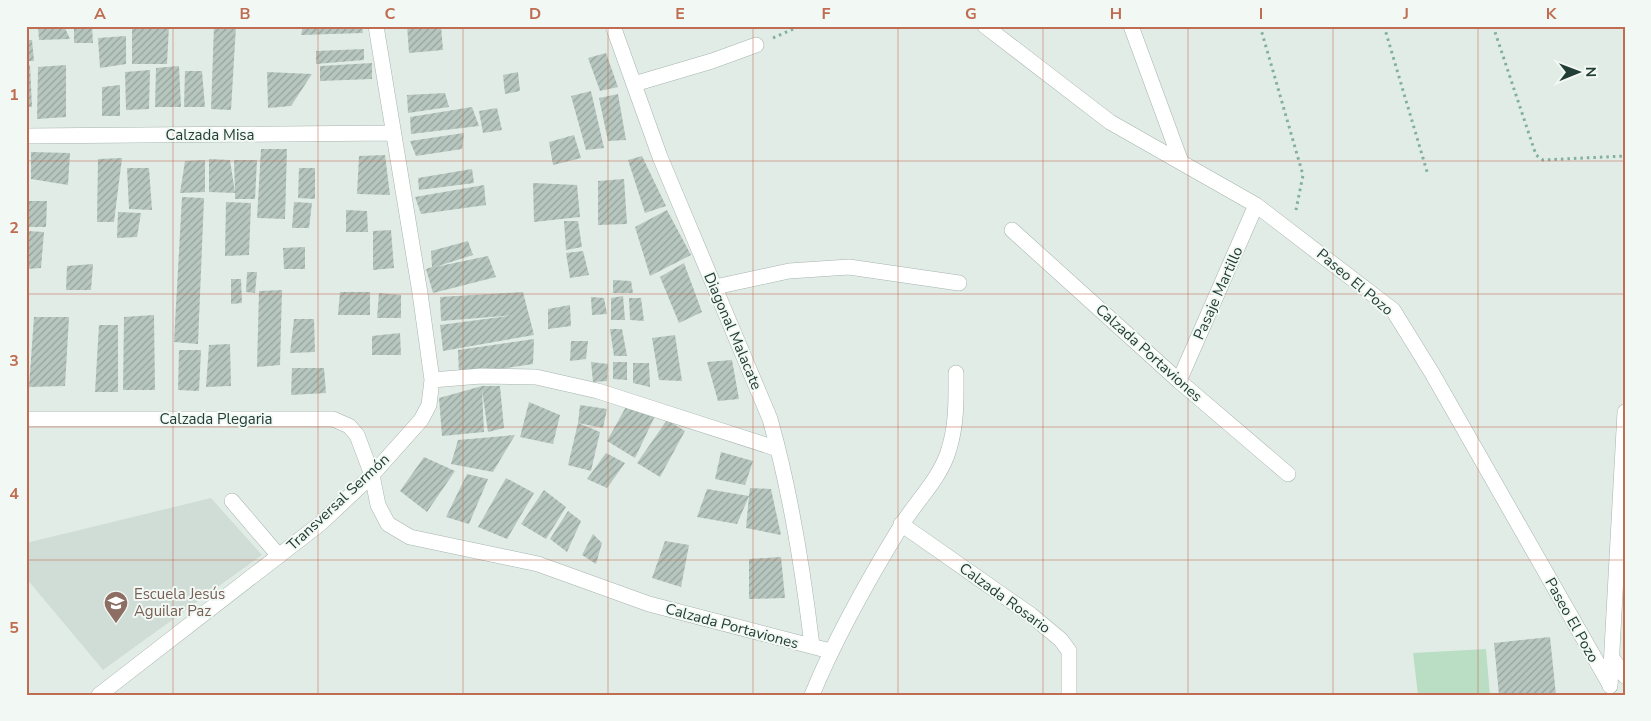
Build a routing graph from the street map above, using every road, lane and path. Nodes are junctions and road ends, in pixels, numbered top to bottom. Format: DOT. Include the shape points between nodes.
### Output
graph roads {
  1 [pos="376,26"];
  2 [pos="613,26"];
  3 [pos="800,26"];
  4 [pos="985,26"];
  5 [pos="1131,26"];
  6 [pos="1260,26"];
  7 [pos="1384,26"];
  8 [pos="1493,26"];
  9 [pos="756,45"];
  10 [pos="634,84"];
  11 [pos="393,134"];
  12 [pos="26,136"];
  13 [pos="1625,156"];
  14 [pos="1181,162"];
  15 [pos="1428,174"];
  16 [pos="1256,205"];
  17 [pos="1012,230"];
  18 [pos="1292,230"];
  19 [pos="960,283"];
  20 [pos="715,287"];
  21 [pos="956,373"];
  22 [pos="432,380"];
  23 [pos="1179,381"];
  24 [pos="1625,412"];
  25 [pos="26,419"];
  26 [pos="778,449"];
  27 [pos="1288,474"];
  28 [pos="372,475"];
  29 [pos="232,501"];
  30 [pos="901,524"];
  31 [pos="279,556"];
  32 [pos="812,646"];
  33 [pos="830,651"];
  34 [pos="1612,658"];
  35 [pos="1625,676"];
  36 [pos="1610,690"];
  37 [pos="100,695"];
  38 [pos="812,695"];
  39 [pos="1069,695"];
  1 -- 11 [label="street, Transversal Sermón"];
  2 -- 10 [label="street, Diagonal Malacate"];
  3 -- 9 [label="path"];
  4 -- 14 [label="street, Paseo El Pozo" via="1110,122"];
  5 -- 14 [label="street"];
  6 -- 18 [label="path" via="1303,175"];
  7 -- 15 [label="path"];
  8 -- 13 [label="path" via="1536,155 1543,160"];
  9 -- 10 [label="street"];
  10 -- 20 [label="street, Diagonal Malacate" via="660,157"];
  11 -- 12 [label="street, Calzada Misa"];
  11 -- 22 [label="street, Transversal Sermón"];
  14 -- 16 [label="street, Paseo El Pozo"];
  16 -- 18 [label="street, Paseo El Pozo"];
  16 -- 23 [label="street, Pasaje Martillo"];
  17 -- 23 [label="street, Calzada Portaviones"];
  18 -- 36 [label="street, Paseo El Pozo" via="1393,310 1432,373"];
  19 -- 20 [label="street" via="849,267 789,271"];
  20 -- 26 [label="street, Diagonal Malacate" via="770,419"];
  21 -- 30 [label="street" via="956,417 949,451"];
  22 -- 26 [label="street" via="481,376 536,377 598,391"];
  22 -- 28 [label="street, Transversal Sermón" via="429,405 421,420"];
  23 -- 27 [label="street, Calzada Portaviones"];
  24 -- 34 [label="street"];
  25 -- 28 [label="street, Calzada Plegaria" via="333,419 349,426 357,435"];
  26 -- 32 [label="street, Diagonal Malacate" via="804,577"];
  28 -- 31 [label="street, Transversal Sermón" via="321,523"];
  28 -- 32 [label="street, Calzada Portaviones" via="378,505 388,524 410,537 538,564 649,604"];
  29 -- 31 [label="street"];
  30 -- 33 [label="street"];
  30 -- 39 [label="street, Calzada Rosario" via="1031,615 1061,640 1069,651"];
  31 -- 37 [label="street, Transversal Sermón"];
  32 -- 33 [label="street, Calzada Portaviones"];
  33 -- 38 [label="street"];
  34 -- 35 [label="street"];
  34 -- 36 [label="street"];
}
